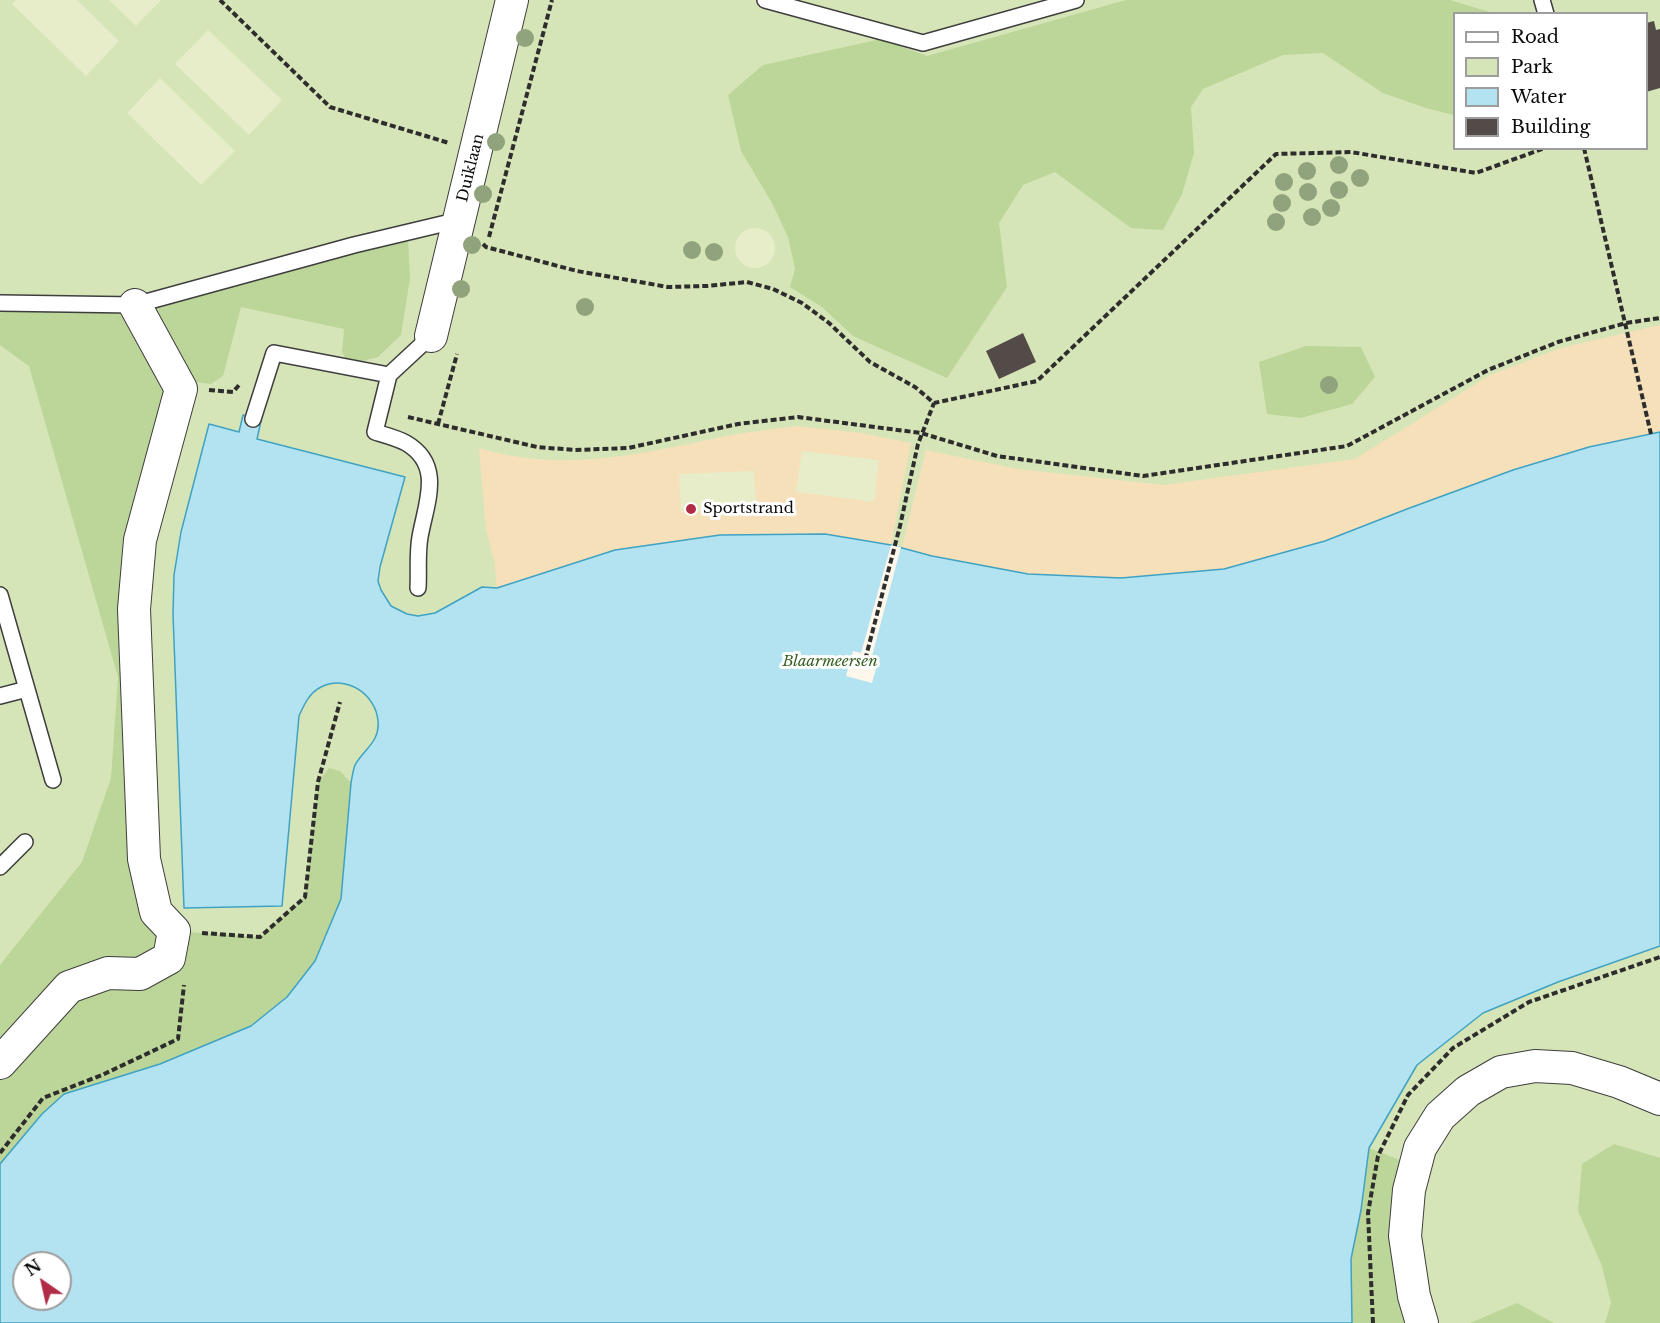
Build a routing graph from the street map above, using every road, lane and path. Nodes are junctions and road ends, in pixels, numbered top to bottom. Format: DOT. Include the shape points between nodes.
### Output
graph roads {
  1 [pos="220,0"];
  2 [pos="512,0"];
  3 [pos="552,0"];
  4 [pos="765,0"];
  5 [pos="1076,0"];
  6 [pos="1539,150"];
  7 [pos="1584,150"];
  8 [pos="475,151"];
  9 [pos="459,220"];
  10 [pos="486,247"];
  11 [pos="483,258"];
  12 [pos="0,303"];
  13 [pos="135,304"];
  14 [pos="1660,318"];
  15 [pos="1626,323"];
  16 [pos="445,341"];
  17 [pos="389,375"];
  18 [pos="241,384"];
  19 [pos="181,388"];
  20 [pos="934,403"];
  21 [pos="381,411"];
  22 [pos="253,419"];
  23 [pos="438,424"];
  24 [pos="921,433"];
  25 [pos="1651,434"];
  26 [pos="418,588"];
  27 [pos="0,595"];
  28 [pos="862,668"];
  29 [pos="27,688"];
  30 [pos="0,696"];
  31 [pos="340,702"];
  32 [pos="53,780"];
  33 [pos="25,842"];
  34 [pos="0,867"];
  35 [pos="172,944"];
  36 [pos="0,1063"];
  37 [pos="1660,1100"];
  38 [pos="0,1153"];
  39 [pos="1422,1323"];
  1 -- 8 [label="path" via="330,106"];
  2 -- 8 [label="street, Duiklaan"];
  3 -- 10 [label="path"];
  4 -- 5 [label="lane" via="923,43"];
  6 -- 20 [label="path" via="1476,173 1351,152 1276,154 1037,381"];
  7 -- 15 [label="path"];
  8 -- 9 [label="street, Duiklaan"];
  9 -- 10 [label="path"];
  9 -- 13 [label="lane"];
  9 -- 16 [label="street, Duiklaan"];
  10 -- 11 [label="path"];
  10 -- 20 [label="path" via="578,271 668,287 747,282 773,289 802,303 830,323 870,362 915,387"];
  12 -- 13 [label="lane"];
  13 -- 19 [label="street"];
  14 -- 15 [label="path"];
  15 -- 24 [label="path" via="1558,342 1488,370 1347,446 1143,476 997,456"];
  15 -- 25 [label="path"];
  16 -- 17 [label="lane"];
  16 -- 23 [label="path"];
  17 -- 21 [label="lane"];
  17 -- 22 [label="lane" via="274,353"];
  18 -- 19 [label="path" via="232,392"];
  19 -- 35 [label="street" via="140,540 134,609 144,858 156,912"];
  20 -- 24 [label="path"];
  21 -- 23 [label="path"];
  21 -- 26 [label="lane" via="375,432 406,443 430,470 419,540"];
  23 -- 24 [label="path" via="537,447 575,450 628,448 738,424 798,417"];
  24 -- 28 [label="path"];
  27 -- 29 [label="lane"];
  29 -- 30 [label="lane"];
  29 -- 32 [label="lane"];
  31 -- 35 [label="path" via="318,782 305,897 260,937"];
  33 -- 34 [label="lane"];
  35 -- 36 [label="street" via="140,974 108,973 69,987"];
  35 -- 38 [label="path" via="185,987 178,1039 42,1098"];
  37 -- 39 [label="street" via="1620,1082 1572,1068 1535,1066 1501,1072 1468,1091 1440,1116 1420,1148 1409,1190 1405,1236"];
}
